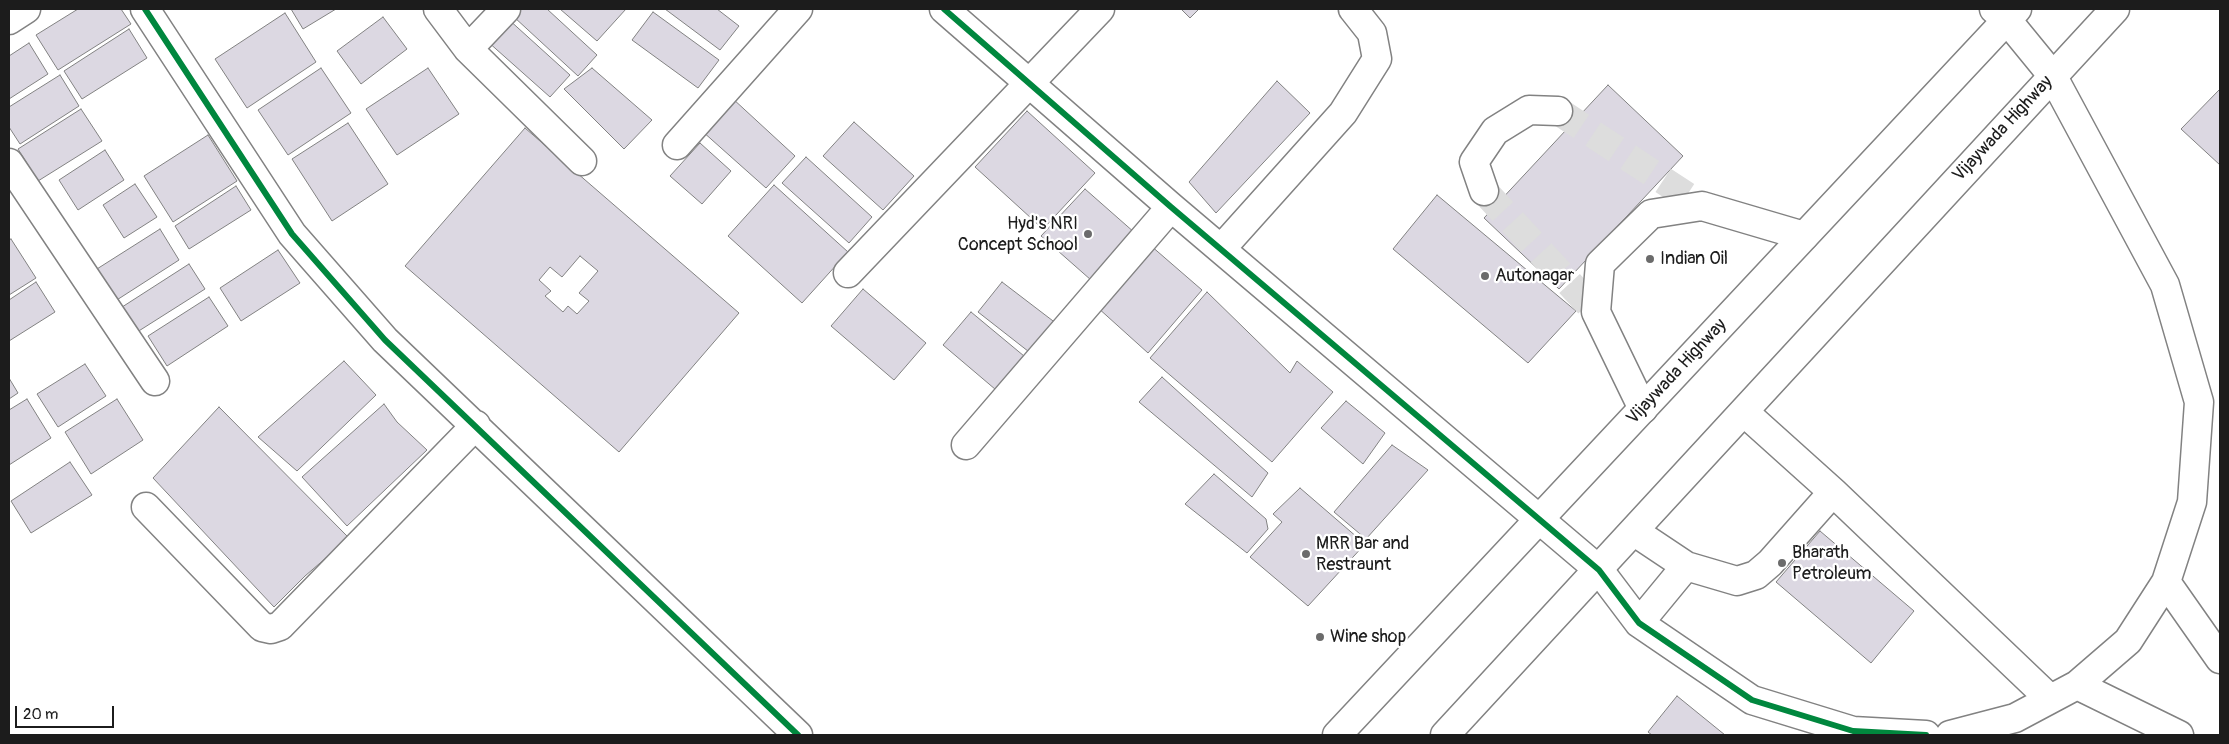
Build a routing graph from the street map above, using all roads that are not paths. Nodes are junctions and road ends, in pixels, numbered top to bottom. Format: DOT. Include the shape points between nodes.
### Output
graph roads {
  1 [pos="26,9"];
  2 [pos="145,9"];
  3 [pos="438,9"];
  4 [pos="506,9"];
  5 [pos="798,9"];
  6 [pos="944,9"];
  7 [pos="1100,9"];
  8 [pos="1353,9"];
  9 [pos="2114,9"];
  10 [pos="2006,12"];
  11 [pos="9,20"];
  12 [pos="468,49"];
  13 [pos="2052,76"];
  14 [pos="1028,84"];
  15 [pos="1558,111"];
  16 [pos="677,145"];
  17 [pos="582,161"];
  18 [pos="9,163"];
  19 [pos="1484,191"];
  20 [pos="1171,207"];
  21 [pos="1804,236"];
  22 [pos="1221,249"];
  23 [pos="848,273"];
  24 [pos="155,381"];
  25 [pos="1643,409"];
  26 [pos="1744,412"];
  27 [pos="476,425"];
  28 [pos="966,445"];
  29 [pos="1833,492"];
  30 [pos="146,507"];
  31 [pos="1539,520"];
  32 [pos="1635,532"];
  33 [pos="1686,566"];
  34 [pos="1599,570"];
  35 [pos="2166,582"];
  36 [pos="1639,623"];
  37 [pos="2220,659"];
  38 [pos="2078,685"];
  39 [pos="2050,699"];
  40 [pos="1450,733"];
  41 [pos="798,735"];
  42 [pos="1337,735"];
  43 [pos="1926,735"];
  44 [pos="1950,735"];
  45 [pos="2179,735"];
  1 -- 11 [label="main road"];
  2 -- 27 [label="main road" via="292,234 385,340"];
  3 -- 12 [label="main road"];
  4 -- 12 [label="main road"];
  5 -- 16 [label="main road"];
  6 -- 14 [label="main road"];
  7 -- 14 [label="main road"];
  8 -- 22 [label="main road" via="1372,33 1376,59 1342,113"];
  9 -- 13 [label="main road, Vijaywada Highway"];
  10 -- 13 [label="main road"];
  10 -- 21 [label="main road, Vijaywada Highway"];
  12 -- 17 [label="main road"];
  13 -- 26 [label="main road, Vijaywada Highway"];
  13 -- 35 [label="main road" via="2165,285 2199,402 2192,502"];
  14 -- 20 [label="main road"];
  14 -- 23 [label="main road"];
  15 -- 19 [label="main road" via="1529,110 1495,131 1474,162"];
  18 -- 24 [label="main road"];
  20 -- 22 [label="main road"];
  20 -- 28 [label="main road"];
  21 -- 25 [label="main road, Vijaywada Highway"];
  21 -- 25 [label="main road" via="1702,206 1651,214 1600,264 1596,312"];
  22 -- 31 [label="main road"];
  25 -- 31 [label="main road, Vijaywada Highway"];
  26 -- 29 [label="main road"];
  26 -- 32 [label="main road, Vijaywada Highway"];
  27 -- 30 [label="main road" via="280,626 272,629 262,627"];
  27 -- 41 [label="main road"];
  29 -- 33 [label="main road" via="1770,564 1756,575 1737,581"];
  29 -- 39 [label="main road"];
  31 -- 34 [label="main road"];
  31 -- 42 [label="main road, Vijaywada Highway"];
  32 -- 33 [label="main road"];
  32 -- 34 [label="main road, Vijaywada Highway"];
  33 -- 36 [label="main road"];
  34 -- 36 [label="main road"];
  34 -- 40 [label="main road, Vijaywada Highway"];
  35 -- 37 [label="main road"];
  35 -- 38 [label="main road" via="2128,641"];
  36 -- 43 [label="main road" via="1752,700 1853,731"];
  38 -- 39 [label="main road"];
  38 -- 45 [label="main road"];
  39 -- 44 [label="main road" via="2015,718"];
}
